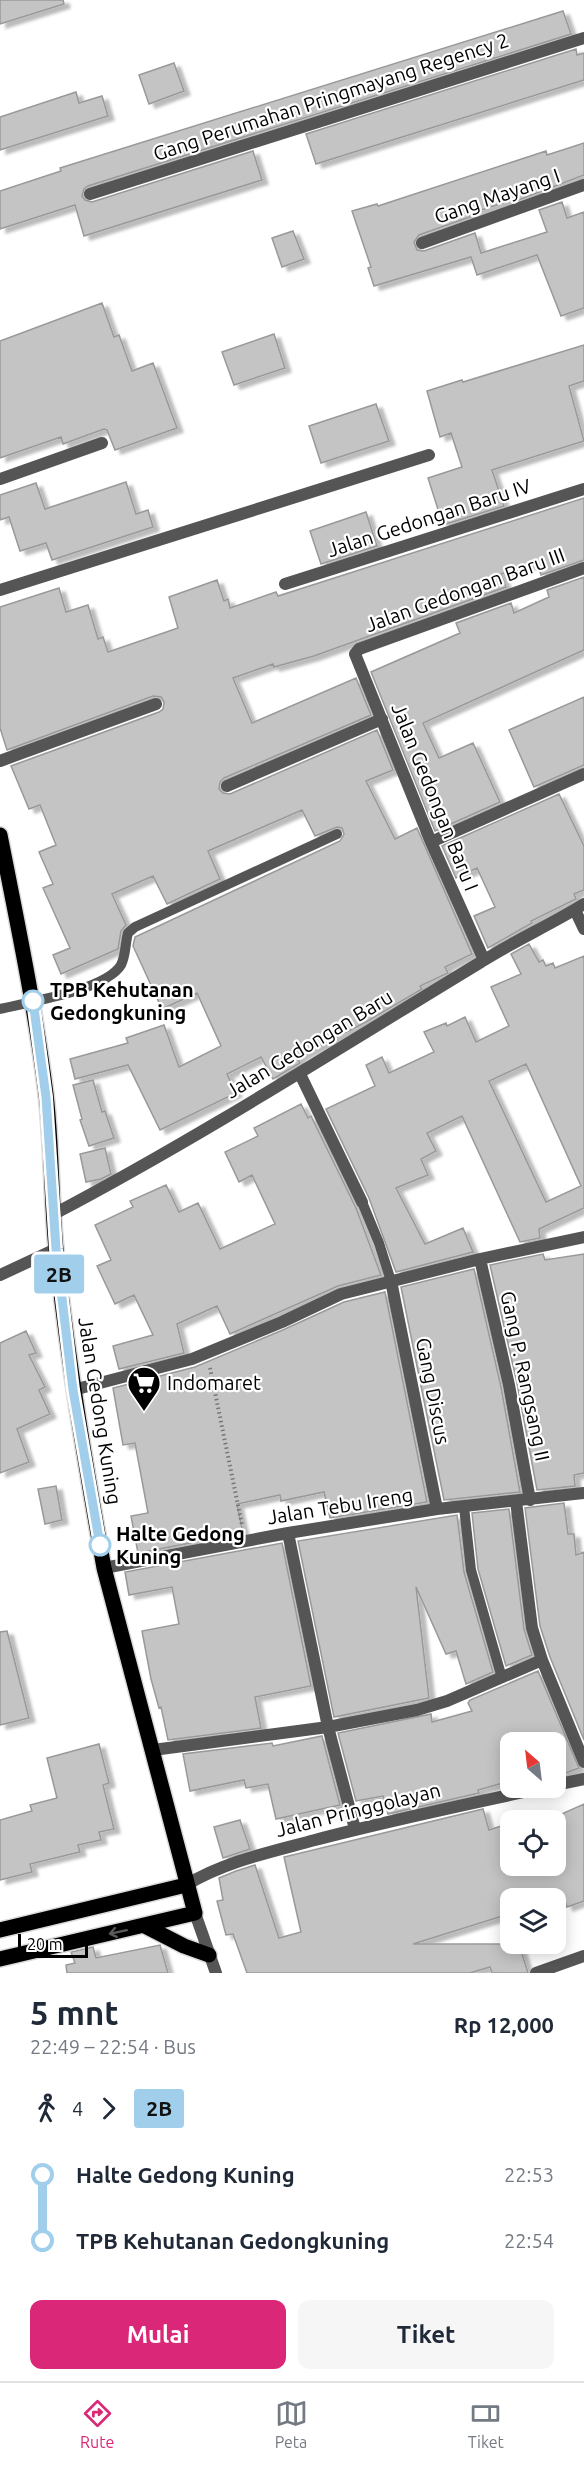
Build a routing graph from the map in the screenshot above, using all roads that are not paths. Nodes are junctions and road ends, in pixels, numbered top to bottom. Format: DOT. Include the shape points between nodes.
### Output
graph roads {
  1 [pos="584,38"];
  2 [pos="584,185"];
  3 [pos="90,194"];
  4 [pos="422,243"];
  5 [pos="102,443"];
  6 [pos="429,454"];
  7 [pos="0,479"];
  8 [pos="584,489"];
  9 [pos="584,568"];
  10 [pos="285,584"];
  11 [pos="0,590"];
  12 [pos="359,650"];
  13 [pos="156,704"];
  14 [pos="382,719"];
  15 [pos="0,761"];
  16 [pos="584,774"];
  17 [pos="227,786"];
  18 [pos="337,834"];
  19 [pos="0,835"];
  20 [pos="430,842"];
  21 [pos="579,907"];
  22 [pos="584,929"];
  23 [pos="484,960"];
  24 [pos="33,1001"];
  25 [pos="0,1008"];
  26 [pos="300,1074"];
  27 [pos="362,1202"];
  28 [pos="54,1214"];
  29 [pos="584,1237"];
  30 [pos="56,1249"];
  31 [pos="480,1259"];
  32 [pos="0,1275"];
  33 [pos="391,1281"];
  34 [pos="73,1390"];
  35 [pos="584,1493"];
  36 [pos="530,1500"];
  37 [pos="516,1501"];
  38 [pos="464,1507"];
  39 [pos="437,1509"];
  40 [pos="288,1533"];
  41 [pos="104,1568"];
  42 [pos="542,1660"];
  43 [pos="502,1677"];
  44 [pos="328,1727"];
  45 [pos="153,1750"];
  46 [pos="584,1762"];
  47 [pos="584,1779"];
  48 [pos="566,1783"];
  49 [pos="500,1797"];
  50 [pos="355,1829"];
  51 [pos="186,1885"];
  52 [pos="195,1913"];
  53 [pos="145,1926"];
  54 [pos="0,1930"];
  55 [pos="210,1955"];
  56 [pos="584,1956"];
  57 [pos="0,1959"];
  58 [pos="216,1973"];
  59 [pos="536,1973"];
  1 -- 3 [label="street, Gang Perumahan Pringmayang Regency 2"];
  2 -- 4 [label="street, Gang Mayang I"];
  5 -- 7 [label="street"];
  6 -- 11 [label="street"];
  8 -- 10 [label="street, Jalan Gedongan Baru IV"];
  9 -- 12 [label="street, Jalan Gedongan Baru III"];
  12 -- 14 [label="street, Jalan Gedongan Baru I" via="356,658"];
  13 -- 15 [label="street"];
  14 -- 17 [label="street"];
  14 -- 20 [label="street, Jalan Gedongan Baru I"];
  16 -- 20 [label="street"];
  18 -- 24 [label="lane" via="135,927 128,933 120,967 96,985"];
  19 -- 24 [label="main road, Jalan Gedong Kuning"];
  20 -- 23 [label="street, Jalan Gedongan Baru I"];
  21 -- 22 [label="street"];
  21 -- 23 [label="street, Jalan Gedongan Baru"];
  23 -- 26 [label="street, Jalan Gedongan Baru"];
  24 -- 25 [label="lane"];
  24 -- 28 [label="main road, Jalan Gedong Kuning" via="46,1097"];
  26 -- 27 [label="street"];
  26 -- 28 [label="street, Jalan Gedongan Baru"];
  27 -- 33 [label="lane"];
  28 -- 30 [label="main road, Jalan Gedong Kuning"];
  29 -- 31 [label="street"];
  30 -- 32 [label="street"];
  30 -- 34 [label="main road, Jalan Gedong Kuning"];
  31 -- 33 [label="street"];
  31 -- 36 [label="street, Gang P. Rangsang II"];
  33 -- 34 [label="street" via="329,1298 282,1322 159,1369"];
  33 -- 39 [label="street, Gang Discus"];
  34 -- 41 [label="main road, Jalan Gedong Kuning"];
  35 -- 36 [label="street, Jalan Tebu Ireng"];
  36 -- 37 [label="street, Jalan Tebu Ireng"];
  37 -- 38 [label="street, Jalan Tebu Ireng"];
  37 -- 42 [label="street" via="528,1604"];
  38 -- 39 [label="street, Jalan Tebu Ireng"];
  38 -- 43 [label="lane" via="471,1570"];
  39 -- 40 [label="street, Jalan Tebu Ireng"];
  40 -- 41 [label="street, Jalan Tebu Ireng"];
  40 -- 44 [label="street"];
  41 -- 45 [label="main road, Jalan Gedong Kuning"];
  42 -- 43 [label="street"];
  42 -- 46 [label="street"];
  43 -- 44 [label="street" via="447,1701"];
  44 -- 45 [label="street"];
  44 -- 50 [label="street"];
  45 -- 51 [label="main road, Jalan Gedong Kuning"];
  47 -- 48 [label="street"];
  49 -- 50 [label="street, Jalan Pringgolayan"];
  50 -- 51 [label="street, Jalan Pringgolayan" via="211,1870"];
  51 -- 52 [label="main road, Jalan Gedong Kuning"];
  51 -- 54 [label="main road"];
  52 -- 53 [label="main road"];
  52 -- 55 [label="street"];
  53 -- 55 [label="main road"];
  53 -- 57 [label="main road, one-way"];
  55 -- 58 [label="street"];
  56 -- 59 [label="street"];
}
